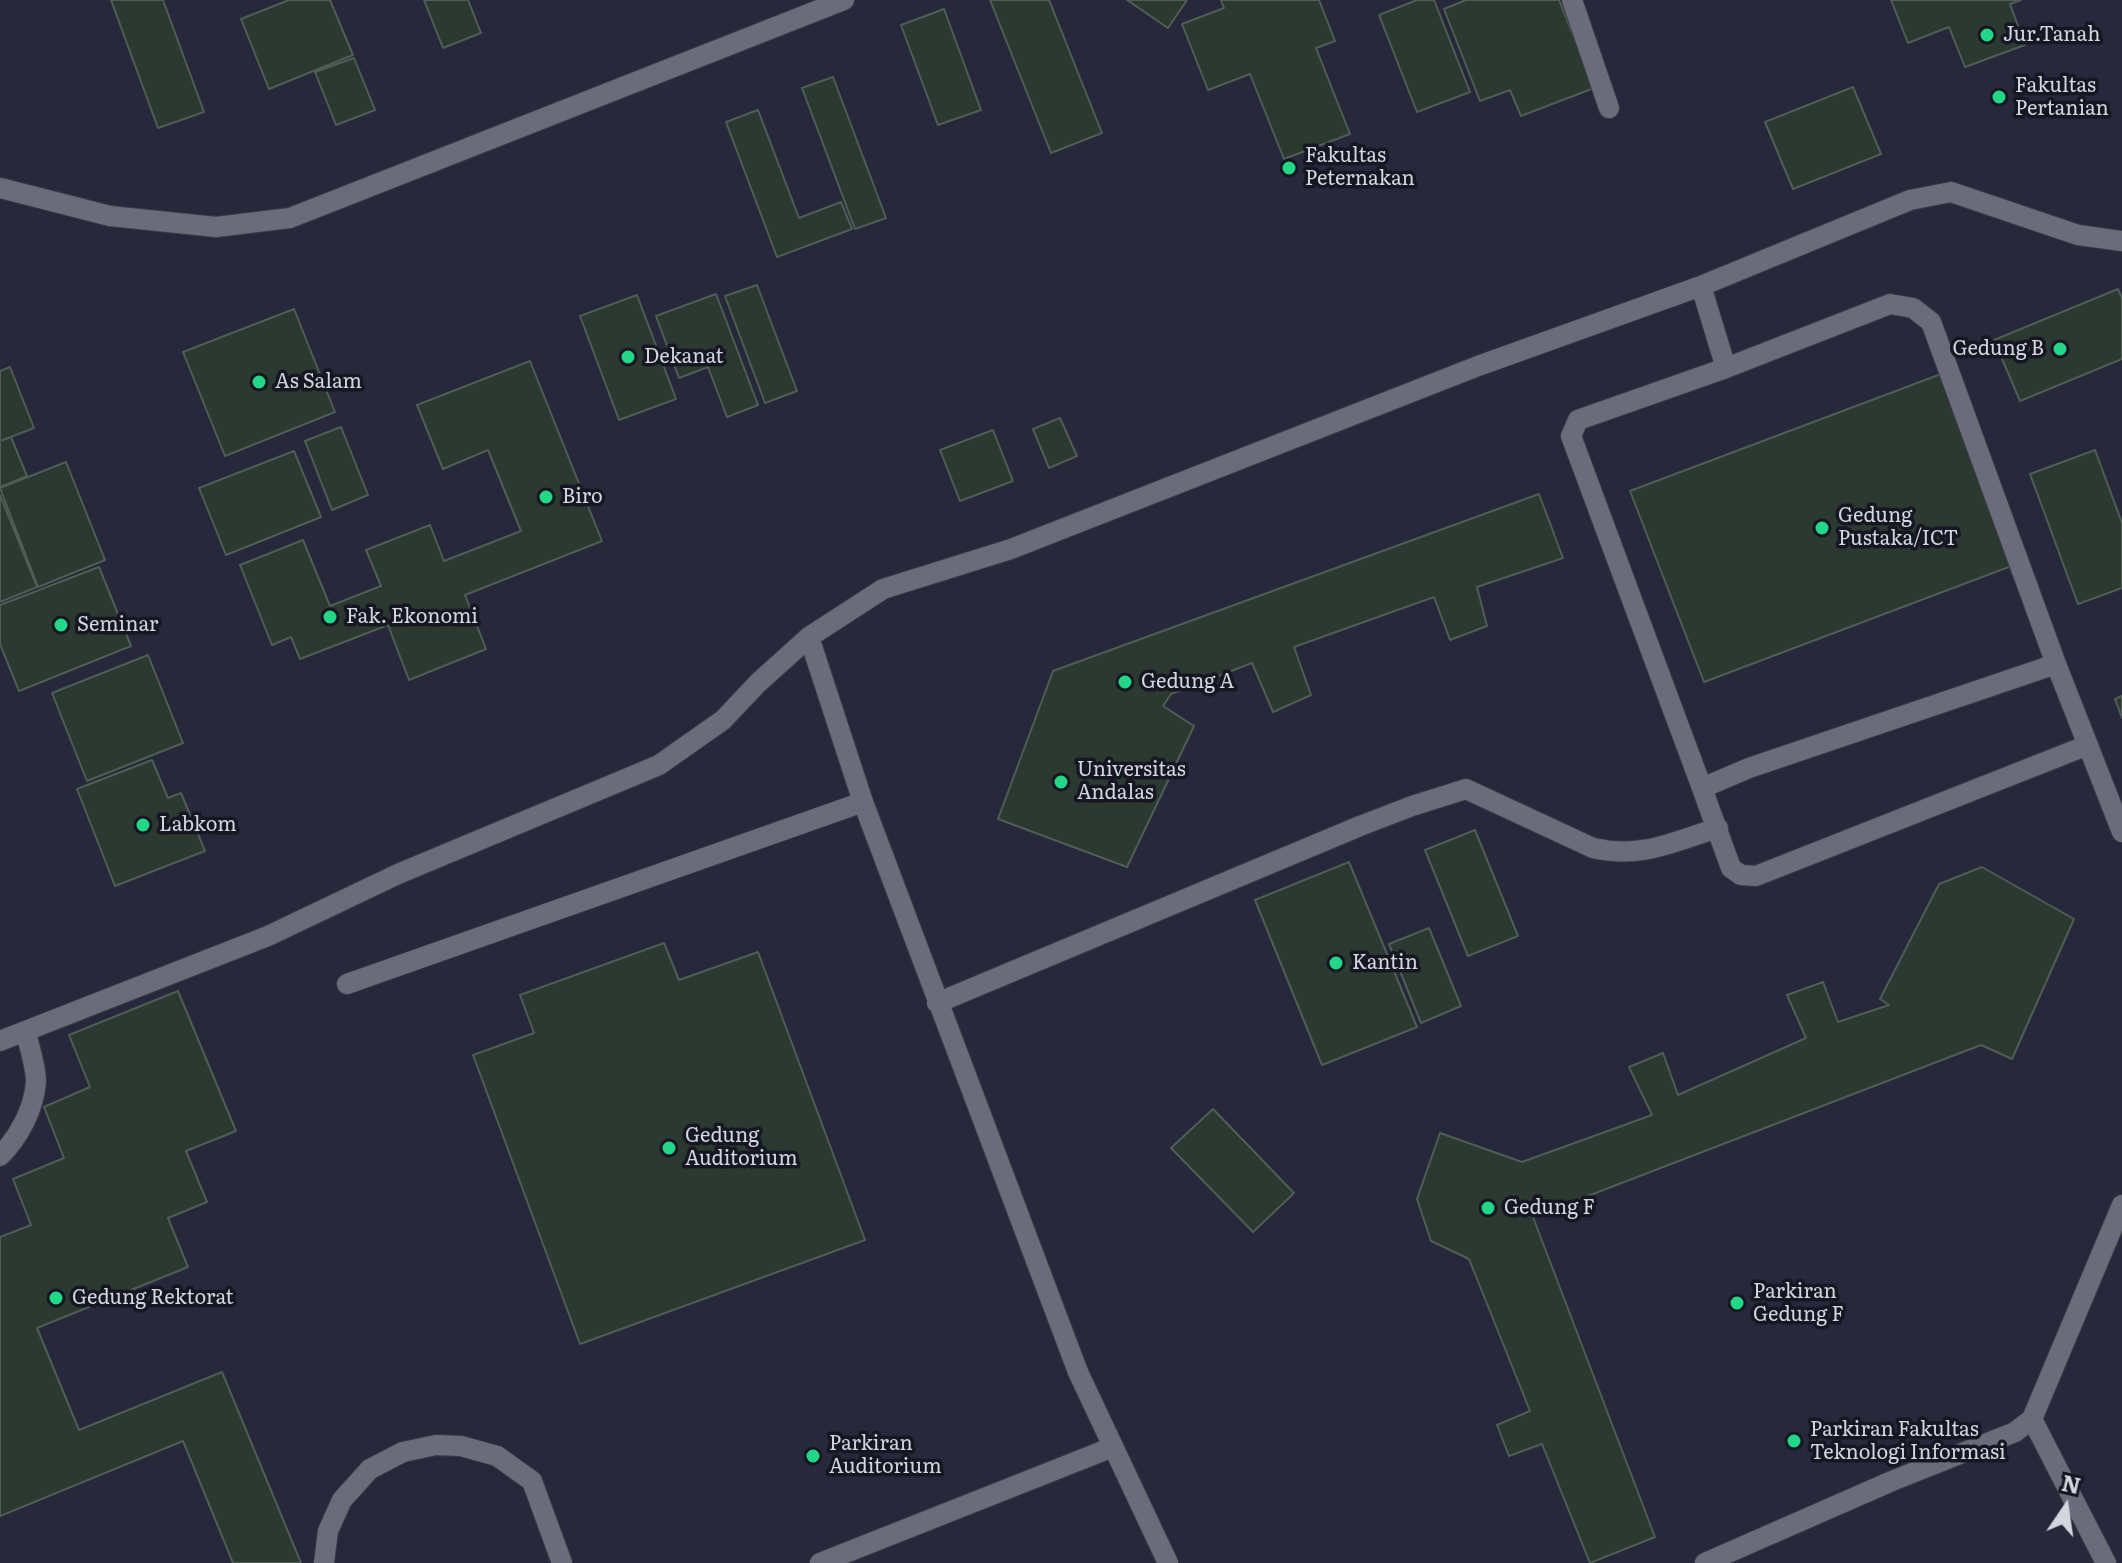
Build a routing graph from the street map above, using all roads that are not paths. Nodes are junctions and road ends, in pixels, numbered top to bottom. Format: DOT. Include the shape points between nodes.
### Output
graph roads {
  1 [pos="844,0"];
  2 [pos="1572,0"];
  3 [pos="1609,108"];
  4 [pos="0,188"];
  5 [pos="2122,241"];
  6 [pos="1701,286"];
  7 [pos="1726,368"];
  8 [pos="809,637"];
  9 [pos="2056,664"];
  10 [pos="2088,745"];
  11 [pos="1702,788"];
  12 [pos="863,802"];
  13 [pos="1718,828"];
  14 [pos="2122,832"];
  15 [pos="347,984"];
  16 [pos="937,1003"];
  17 [pos="26,1032"];
  18 [pos="0,1041"];
  19 [pos="0,1156"];
  20 [pos="2122,1205"];
  21 [pos="2032,1419"];
  22 [pos="1113,1447"];
  23 [pos="324,1563"];
  24 [pos="562,1563"];
  25 [pos="820,1563"];
  26 [pos="1168,1563"];
  27 [pos="1705,1563"];
  28 [pos="2106,1563"];
  1 -- 4 [label="street" via="290,218 216,227 110,216"];
  2 -- 3 [label="street"];
  5 -- 6 [label="street" via="2078,235 1967,196 1936,193"];
  6 -- 7 [label="street"];
  6 -- 8 [label="street" via="1478,366 1011,549 883,589"];
  7 -- 9 [label="street" via="1890,304 1913,308 1931,322"];
  7 -- 11 [label="street" via="1578,420 1571,436"];
  8 -- 12 [label="street"];
  8 -- 17 [label="street" via="723,720 659,765 398,874 268,936"];
  9 -- 10 [label="street"];
  9 -- 11 [label="street"];
  10 -- 13 [label="street" via="1756,876 1731,868"];
  10 -- 14 [label="street"];
  11 -- 13 [label="street"];
  12 -- 15 [label="street"];
  12 -- 16 [label="street"];
  13 -- 16 [label="street" via="1638,853 1616,853 1593,848 1466,789 1360,826"];
  16 -- 22 [label="street" via="1078,1372"];
  17 -- 18 [label="street"];
  17 -- 19 [label="street" via="36,1082 29,1111"];
  20 -- 21 [label="street"];
  21 -- 27 [label="street" via="2015,1432"];
  21 -- 28 [label="street"];
  22 -- 25 [label="street"];
  22 -- 26 [label="street"];
  23 -- 24 [label="street" via="328,1531 342,1500 370,1469 403,1452 436,1445 497,1456 532,1481"];
}
